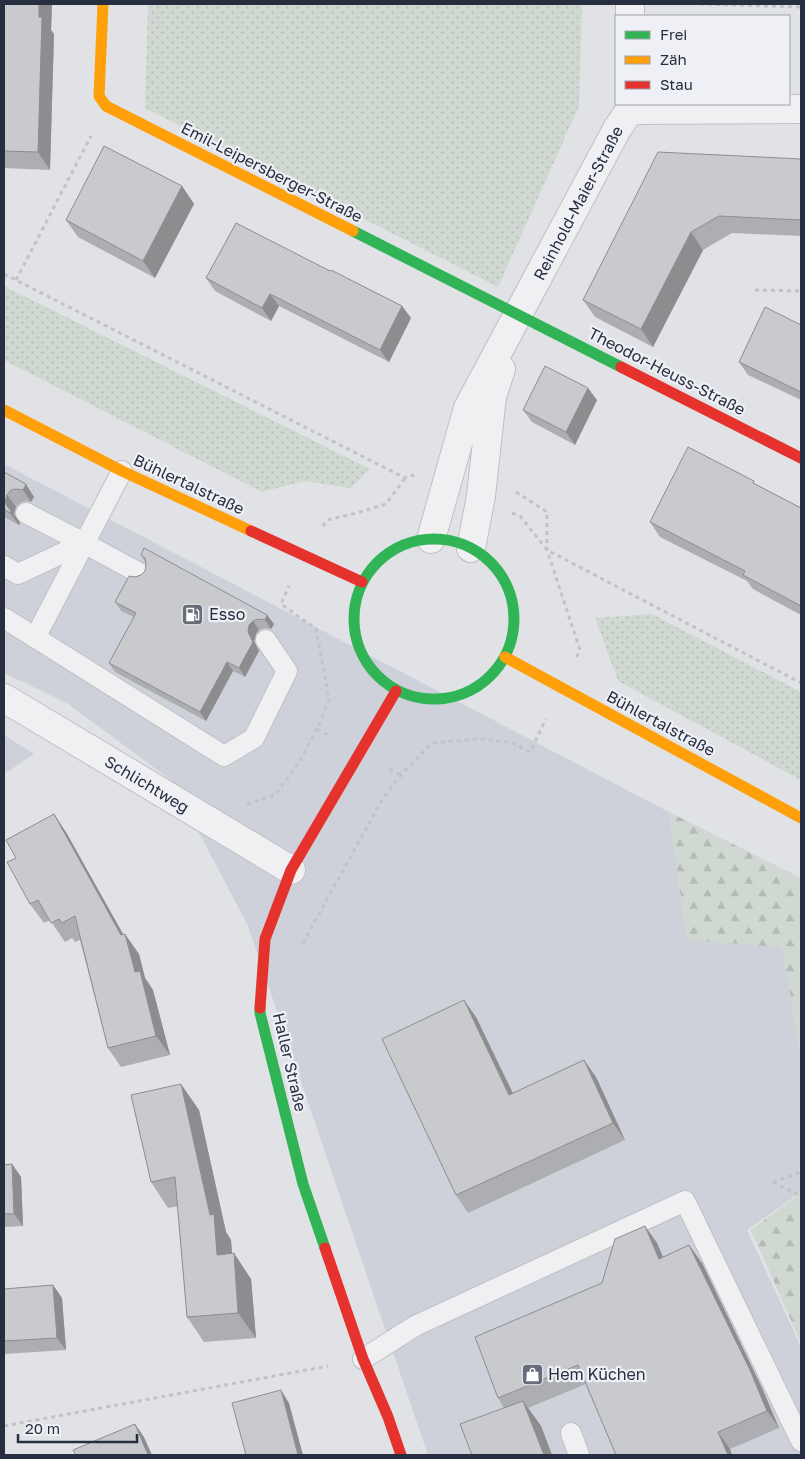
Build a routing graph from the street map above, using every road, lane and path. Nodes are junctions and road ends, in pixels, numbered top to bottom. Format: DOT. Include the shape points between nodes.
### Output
graph roads {
  1 [pos="103,4"];
  2 [pos="700,4"];
  3 [pos="801,7"];
  4 [pos="106,106"];
  5 [pos="630,107"];
  6 [pos="801,109"];
  7 [pos="4,274"];
  8 [pos="16,280"];
  9 [pos="755,290"];
  10 [pos="801,291"];
  11 [pos="518,315"];
  12 [pos="4,410"];
  13 [pos="801,458"];
  14 [pos="122,471"];
  15 [pos="448,479"];
  16 [pos="511,489"];
  17 [pos="481,496"];
  18 [pos="26,513"];
  19 [pos="431,539"];
  20 [pos="84,543"];
  21 [pos="471,548"];
  22 [pos="547,550"];
  23 [pos="4,566"];
  24 [pos="141,574"];
  25 [pos="362,582"];
  26 [pos="4,618"];
  27 [pos="35,638"];
  28 [pos="266,640"];
  29 [pos="505,657"];
  30 [pos="801,683"];
  31 [pos="561,687"];
  32 [pos="396,691"];
  33 [pos="4,698"];
  34 [pos="801,818"];
  35 [pos="291,870"];
  36 [pos="302,945"];
  37 [pos="801,1172"];
  38 [pos="801,1196"];
  39 [pos="363,1359"];
  40 [pos="4,1426"];
  41 [pos="571,1434"];
  42 [pos="801,1441"];
  43 [pos="400,1455"];
  44 [pos="579,1455"];
  1 -- 4 [label="street" via="99,96"];
  2 -- 3 [label="path"];
  4 -- 8 [label="path"];
  4 -- 11 [label="street, Emil-Leipersberger-Straße"];
  5 -- 6 [label="street, Reinhold-Maier-Straße"];
  5 -- 11 [label="street, Reinhold-Maier-Straße"];
  7 -- 8 [label="path"];
  8 -- 15 [label="path" via="405,478 424,471"];
  9 -- 10 [label="path"];
  11 -- 13 [label="street, Theodor-Heuss-Straße"];
  11 -- 15 [label="street" via="468,408"];
  11 -- 17 [label="street" via="492,396"];
  12 -- 14 [label="street, Bühlertalstraße"];
  14 -- 20 [label="lane"];
  14 -- 25 [label="street, Bühlertalstraße"];
  15 -- 19 [label="street"];
  16 -- 22 [label="path" via="547,512"];
  17 -- 21 [label="street"];
  17 -- 22 [label="path" via="520,516"];
  18 -- 20 [label="lane"];
  19 -- 21 [label="street" via="452,540"];
  19 -- 25 [label="street" via="410,542 391,551 375,564"];
  20 -- 23 [label="lane" via="18,574"];
  20 -- 24 [label="lane"];
  20 -- 27 [label="lane"];
  21 -- 29 [label="street" via="489,560 502,576 511,596 514,623"];
  22 -- 30 [label="path"];
  22 -- 31 [label="path" via="580,650"];
  25 -- 32 [label="street" via="355,601 356,643 365,662"];
  26 -- 27 [label="lane"];
  27 -- 28 [label="lane" via="224,756 254,738 287,671"];
  29 -- 31 [label="street, Bühlertalstraße"];
  29 -- 32 [label="street" via="493,674 458,696 437,700 416,698"];
  31 -- 34 [label="street, Bühlertalstraße"];
  31 -- 36 [label="path" via="530,752 511,742 478,739 432,743 383,798"];
  32 -- 35 [label="street, Haller Straße"];
  33 -- 35 [label="street, Schlichtweg"];
  35 -- 39 [label="street, Haller Straße" via="265,939 260,1013 302,1184"];
  37 -- 38 [label="path" via="773,1182"];
  39 -- 40 [label="path"];
  39 -- 42 [label="lane" via="415,1326 686,1201"];
  39 -- 43 [label="street, Haller Straße"];
  41 -- 44 [label="lane"];
}
